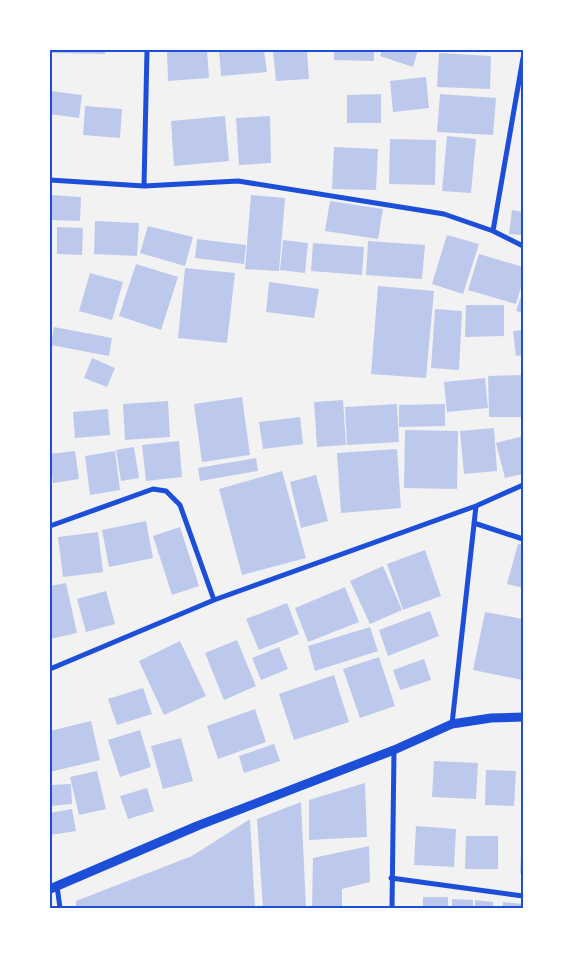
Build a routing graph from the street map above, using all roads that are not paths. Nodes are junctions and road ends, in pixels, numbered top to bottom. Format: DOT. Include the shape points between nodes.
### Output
graph roads {
  1 [pos="147,50"];
  2 [pos="523,58"];
  3 [pos="50,180"];
  4 [pos="144,186"];
  5 [pos="493,231"];
  6 [pos="523,246"];
  7 [pos="523,485"];
  8 [pos="476,506"];
  9 [pos="474,523"];
  10 [pos="50,526"];
  11 [pos="523,540"];
  12 [pos="214,600"];
  13 [pos="50,670"];
  14 [pos="523,717"];
  15 [pos="452,724"];
  16 [pos="394,750"];
  17 [pos="391,878"];
  18 [pos="54,887"];
  19 [pos="523,896"];
  20 [pos="60,908"];
  21 [pos="392,908"];
  1 -- 4 [label="street"];
  2 -- 5 [label="street"];
  3 -- 4 [label="street"];
  4 -- 5 [label="street" via="238,181 444,214"];
  5 -- 6 [label="street"];
  7 -- 8 [label="street"];
  8 -- 9 [label="street"];
  8 -- 12 [label="street"];
  9 -- 11 [label="street"];
  9 -- 15 [label="street"];
  10 -- 12 [label="street" via="152,489 166,491 180,505"];
  12 -- 13 [label="street"];
  14 -- 15 [label="street"];
  15 -- 16 [label="street"];
  16 -- 17 [label="street"];
  16 -- 18 [label="street" via="197,826"];
  17 -- 19 [label="street"];
  17 -- 21 [label="street"];
  18 -- 20 [label="street"];
}
